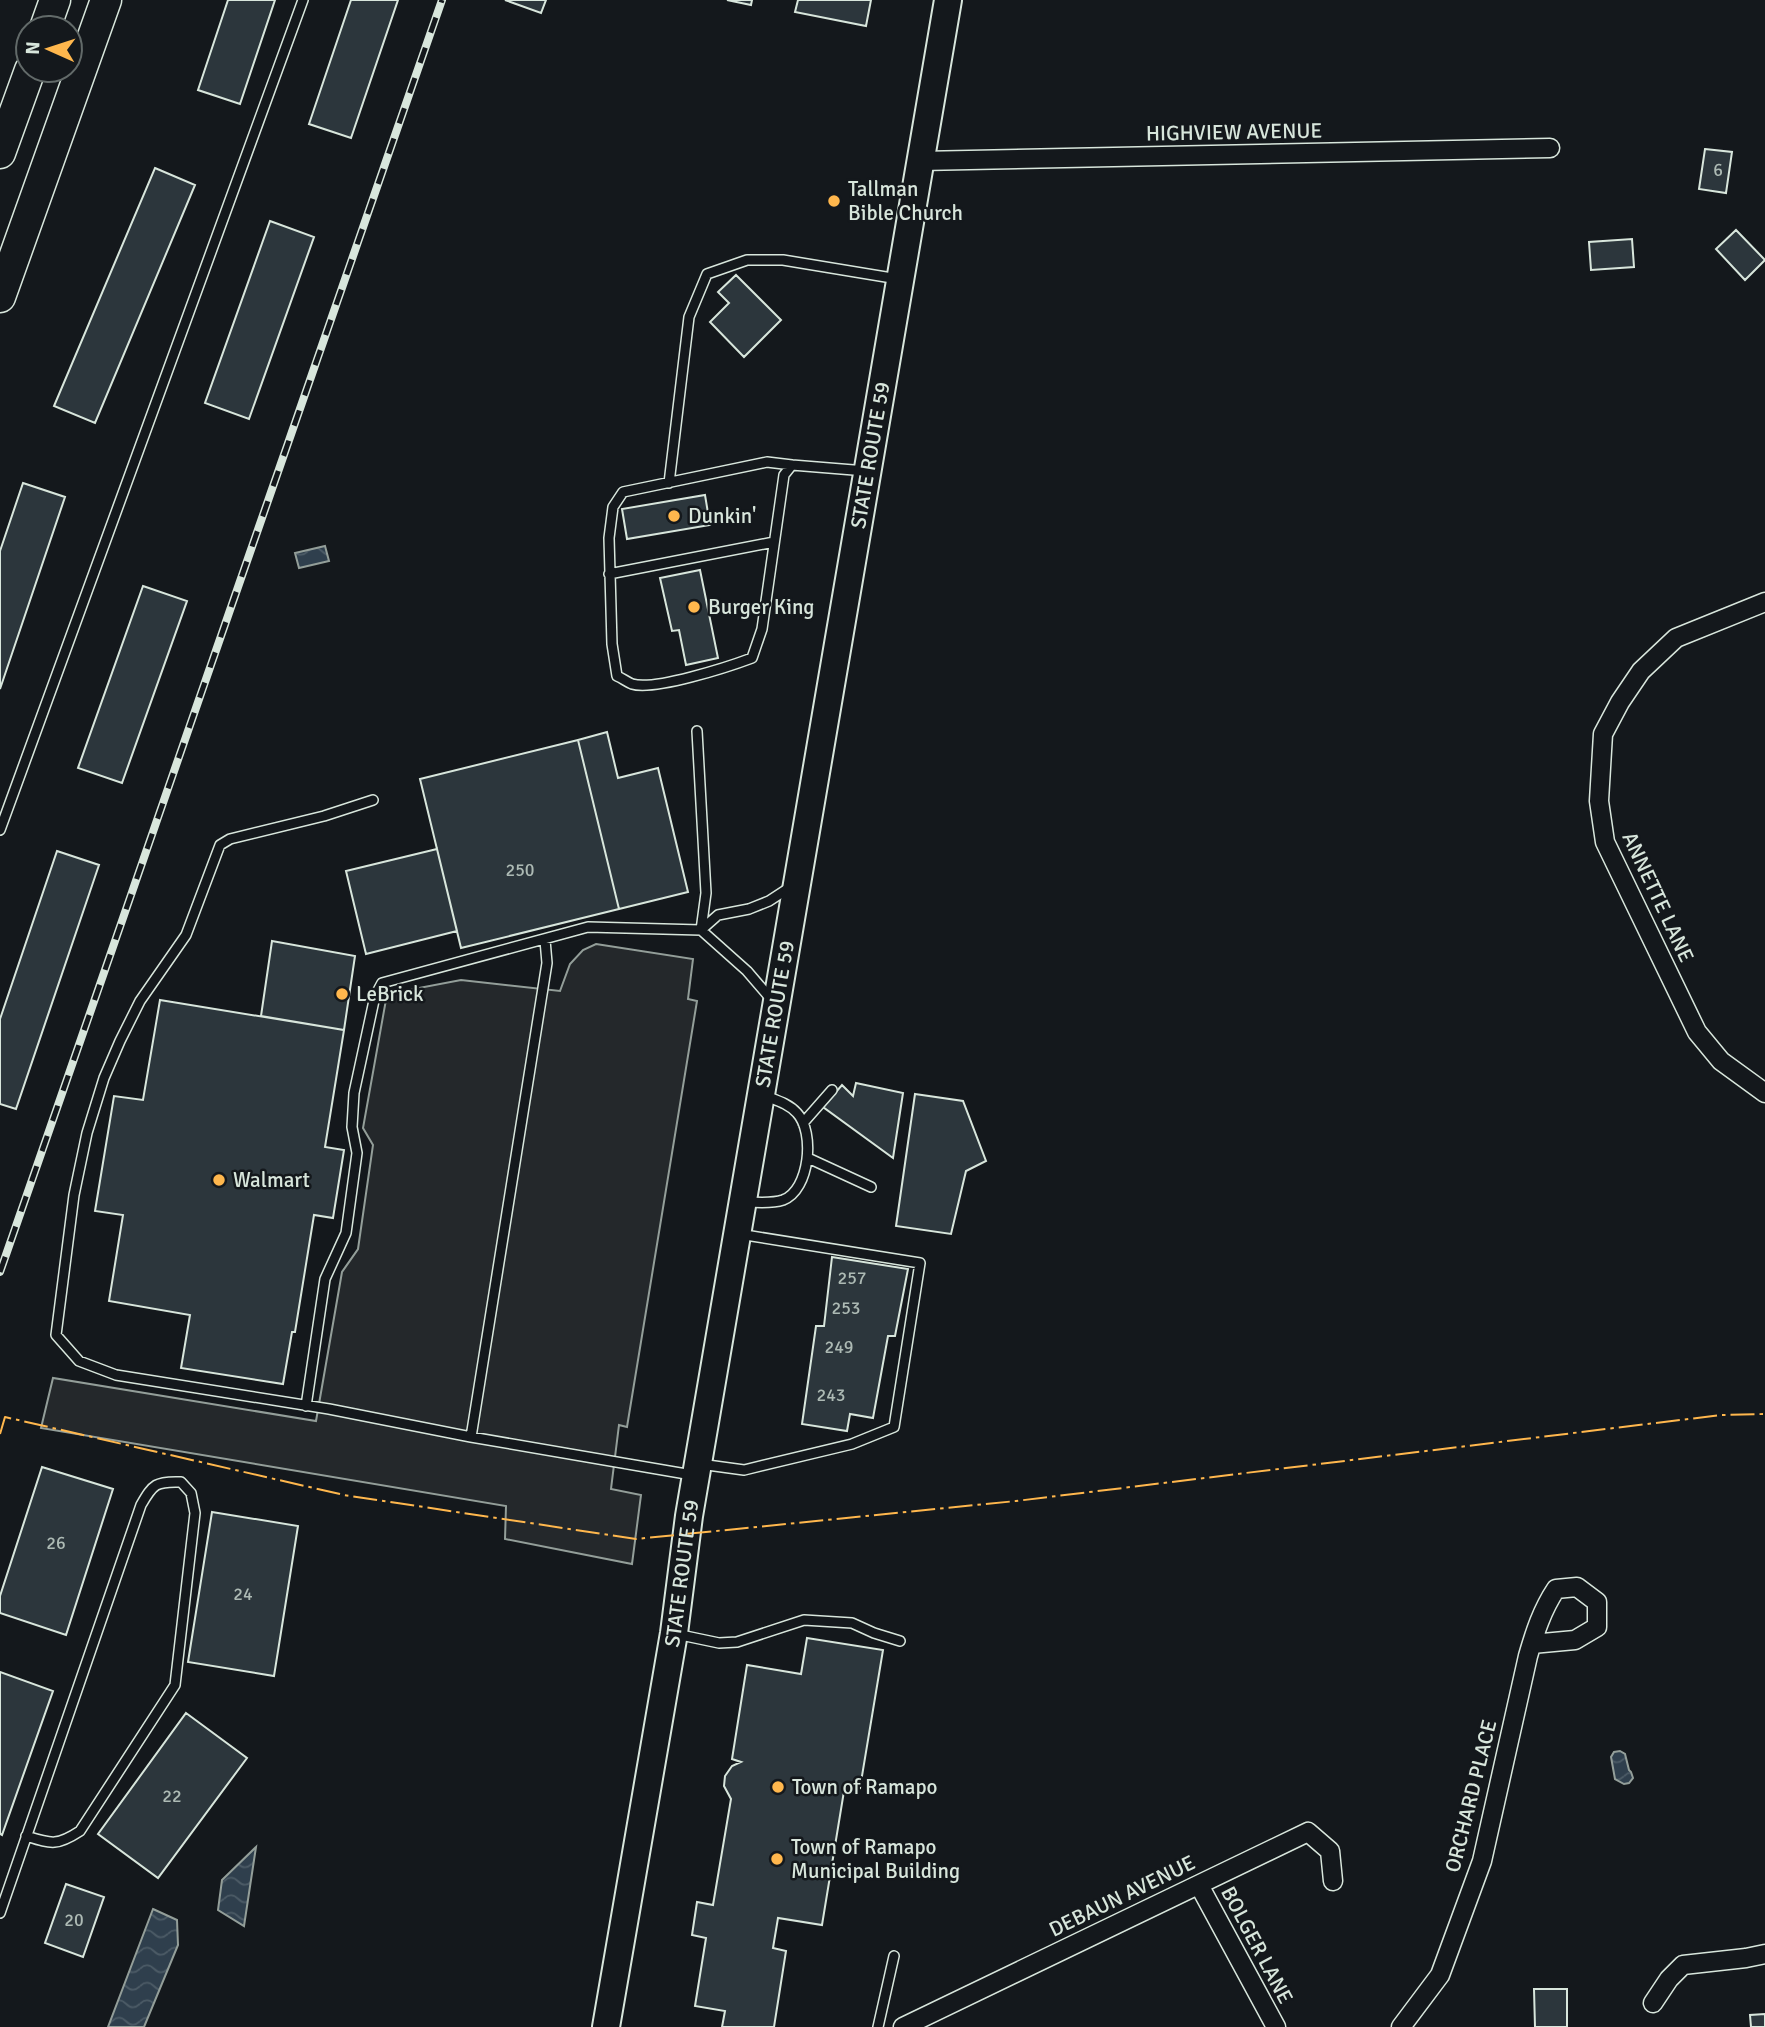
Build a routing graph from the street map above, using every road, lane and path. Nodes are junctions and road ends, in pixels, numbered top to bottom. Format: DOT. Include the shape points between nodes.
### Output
graph roads {
  1 [pos="106,0"];
  2 [pos="303,0"];
  3 [pos="948,0"];
  4 [pos="25,84"];
  5 [pos="1550,148"];
  6 [pos="0,153"];
  7 [pos="920,161"];
  8 [pos="900,279"];
  9 [pos="0,297"];
  10 [pos="792,465"];
  11 [pos="867,471"];
  12 [pos="669,483"];
  13 [pos="774,542"];
  14 [pos="609,574"];
  15 [pos="1765,602"];
  16 [pos="697,731"];
  17 [pos="373,800"];
  18 [pos="0,830"];
  19 [pos="798,882"];
  20 [pos="701,930"];
  21 [pos="545,940"];
  22 [pos="776,1006"];
  23 [pos="832,1090"];
  24 [pos="1765,1093"];
  25 [pos="761,1094"];
  26 [pos="803,1123"];
  27 [pos="808,1158"];
  28 [pos="871,1187"];
  29 [pos="743,1202"];
  30 [pos="738,1233"];
  31 [pos="306,1406"];
  32 [pos="471,1437"];
  33 [pos="697,1469"];
  34 [pos="674,1633"];
  35 [pos="900,1641"];
  36 [pos="1532,1644"];
  37 [pos="26,1836"];
  38 [pos="1333,1881"];
  39 [pos="1199,1885"];
  40 [pos="0,1913"];
  41 [pos="1765,1954"];
  42 [pos="894,1956"];
  43 [pos="1653,2003"];
  44 [pos="606,2027"];
  45 [pos="878,2027"];
  46 [pos="903,2027"];
  47 [pos="1276,2027"];
  48 [pos="1401,2027"];
  1 -- 9 [label="highway"];
  2 -- 18 [label="lane"];
  3 -- 7 [label="main road, STATE ROUTE 59"];
  4 -- 6 [label="highway"];
  5 -- 7 [label="street, HIGHVIEW AVENUE"];
  7 -- 8 [label="main road, STATE ROUTE 59"];
  8 -- 11 [label="main road, STATE ROUTE 59"];
  8 -- 12 [label="lane" via="783,260 747,260 707,274 689,317"];
  10 -- 11 [label="lane"];
  10 -- 12 [label="lane" via="767,462"];
  10 -- 13 [label="lane" via="784,475"];
  11 -- 19 [label="main road, STATE ROUTE 59"];
  12 -- 14 [label="lane" via="623,492 613,507"];
  13 -- 14 [label="lane"];
  13 -- 14 [label="lane" via="762,629 752,658 652,685 633,684 617,676"];
  15 -- 24 [label="street, ANNETTE LANE" via="1676,638 1642,671 1603,734 1599,802 1605,842 1697,1032 1721,1061"];
  16 -- 20 [label="lane" via="706,893"];
  17 -- 31 [label="lane" via="220,845 186,934 140,1001 104,1078 74,1195 56,1335 79,1361 116,1375"];
  19 -- 20 [label="lane" via="769,901 718,915"];
  19 -- 22 [label="main road, STATE ROUTE 59"];
  20 -- 21 [label="lane" via="588,927"];
  20 -- 22 [label="lane" via="747,971"];
  21 -- 31 [label="lane" via="382,983 375,996 354,1093 352,1126 357,1153 346,1233 325,1279"];
  21 -- 32 [label="lane" via="547,963"];
  22 -- 25 [label="main road, STATE ROUTE 59"];
  23 -- 26 [label="lane"];
  25 -- 26 [label="lane" via="786,1104"];
  25 -- 29 [label="main road, STATE ROUTE 59"];
  26 -- 27 [label="lane"];
  27 -- 28 [label="lane"];
  27 -- 29 [label="lane" via="798,1186 786,1199"];
  29 -- 30 [label="main road, STATE ROUTE 59"];
  30 -- 33 [label="main road, STATE ROUTE 59"];
  30 -- 33 [label="lane" via="920,1263 894,1427 852,1444 744,1470"];
  31 -- 32 [label="lane"];
  32 -- 33 [label="lane"];
  33 -- 34 [label="main road, STATE ROUTE 59"];
  34 -- 35 [label="lane" via="719,1643 737,1642 804,1620 852,1623"];
  34 -- 44 [label="main road, STATE ROUTE 59"];
  36 -- 48 [label="street, ORCHARD PLACE" via="1482,1861 1440,1975"];
  37 -- 37 [label="lane" via="141,1505 149,1490 162,1481 181,1482 191,1493 195,1513 175,1685 80,1831 64,1841 48,1843"];
  37 -- 40 [label="lane"];
  38 -- 39 [label="street, DEBAUN AVENUE" via="1329,1851 1308,1832"];
  39 -- 46 [label="street, DEBAUN AVENUE"];
  39 -- 47 [label="street, BOLGER LANE"];
  41 -- 43 [label="street" via="1683,1965"];
  42 -- 45 [label="lane"];
}
